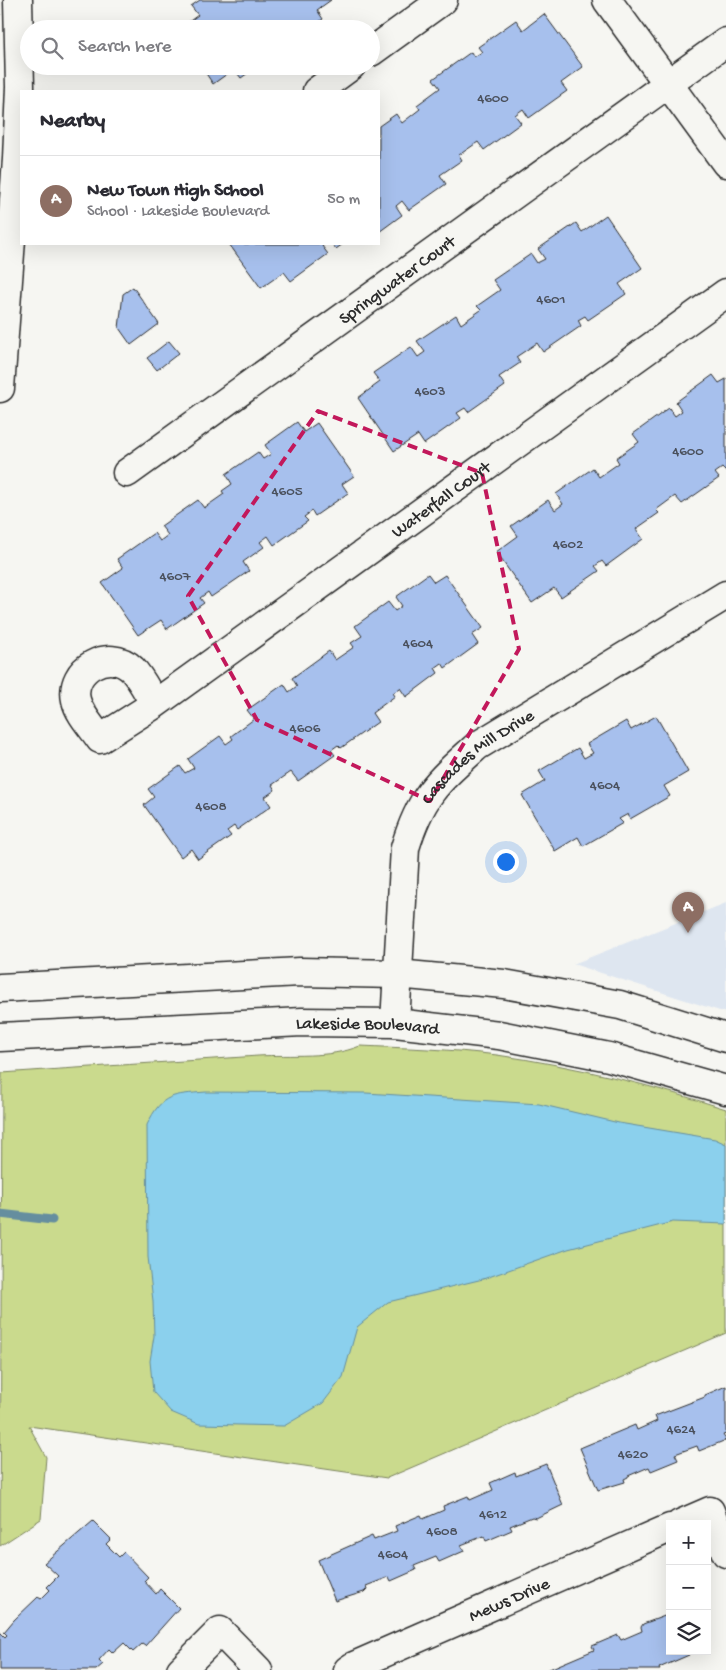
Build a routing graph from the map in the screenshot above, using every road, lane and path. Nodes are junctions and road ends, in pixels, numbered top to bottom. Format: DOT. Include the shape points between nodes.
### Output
graph roads {
  1 [pos="18,0"];
  2 [pos="443,0"];
  3 [pos="607,0"];
  4 [pos="726,42"];
  5 [pos="380,46"];
  6 [pos="339,75"];
  7 [pos="668,84"];
  8 [pos="318,90"];
  9 [pos="8,160"];
  10 [pos="726,163"];
  11 [pos="726,293"];
  12 [pos="0,388"];
  13 [pos="127,473"];
  14 [pos="726,596"];
  15 [pos="155,704"];
  16 [pos="397,974"];
  17 [pos="0,988"];
  18 [pos="395,1023"];
  19 [pos="0,1037"];
  20 [pos="726,1038"];
  21 [pos="726,1090"];
  22 [pos="689,1520"];
  23 [pos="666,1530"];
  24 [pos="726,1553"];
  25 [pos="181,1670"];
  26 [pos="258,1670"];
  27 [pos="348,1670"];
  1 -- 9 [label="street" via="20,87"];
  2 -- 5 [label="street"];
  3 -- 7 [label="street"];
  4 -- 7 [label="street, Springwater Court"];
  6 -- 8 [label="street"];
  7 -- 10 [label="street"];
  7 -- 13 [label="street, Springwater Court"];
  9 -- 12 [label="street"];
  11 -- 15 [label="street, Waterfall Court"];
  14 -- 16 [label="street, Cascades Mill Drive" via="477,746 442,777 424,799 412,822 405,848"];
  16 -- 17 [label="street" via="300,972"];
  16 -- 18 [label="street, Cascades Mill Drive"];
  16 -- 20 [label="street" via="504,984 620,1005"];
  18 -- 19 [label="street, Lakeside Boulevard" via="302,1022"];
  18 -- 21 [label="street, Lakeside Boulevard" via="499,1035 609,1057"];
  22 -- 24 [label="street" via="710,1511"];
  23 -- 27 [label="street, Mews Drive"];
  25 -- 26 [label="street" via="220,1631"];
}
